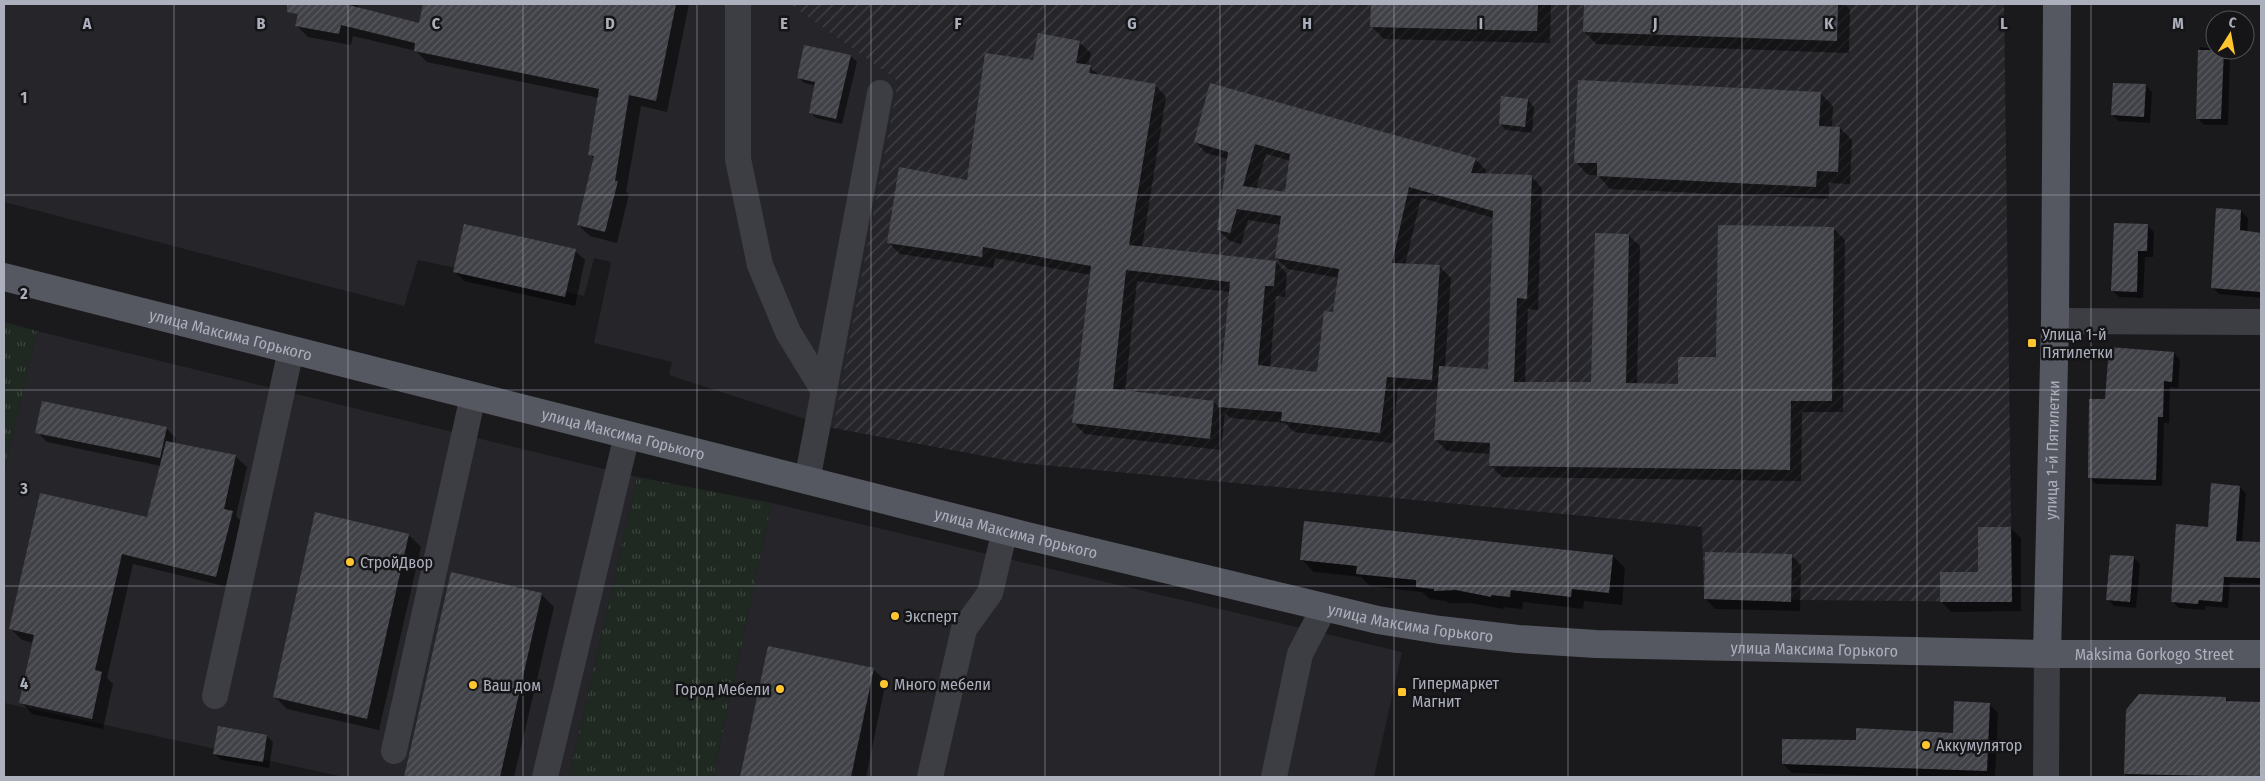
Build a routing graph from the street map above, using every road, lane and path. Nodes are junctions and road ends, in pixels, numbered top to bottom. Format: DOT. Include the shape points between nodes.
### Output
graph roads {
  1 [pos="738,4"];
  2 [pos="2058,4"];
  3 [pos="880,93"];
  4 [pos="4,277"];
  5 [pos="2055,321"];
  6 [pos="2261,322"];
  7 [pos="291,350"];
  8 [pos="824,392"];
  9 [pos="473,396"];
  10 [pos="628,435"];
  11 [pos="807,481"];
  12 [pos="1005,530"];
  13 [pos="1324,608"];
  14 [pos="2048,654"];
  15 [pos="2261,654"];
  16 [pos="215,696"];
  17 [pos="394,751"];
  18 [pos="545,777"];
  19 [pos="930,777"];
  20 [pos="1274,777"];
  21 [pos="2046,777"];
  1 -- 8 [label="street" via="738,159 760,265 788,332"];
  2 -- 5 [label="main road, улица 1-й Пятилетки"];
  3 -- 8 [label="street"];
  4 -- 7 [label="main road, улица Максима Горького"];
  5 -- 6 [label="street"];
  5 -- 14 [label="main road, улица 1-й Пятилетки"];
  7 -- 9 [label="main road, улица Максима Горького"];
  7 -- 16 [label="street"];
  8 -- 11 [label="street"];
  9 -- 10 [label="main road, улица Максима Горького"];
  9 -- 17 [label="street"];
  10 -- 11 [label="main road, улица Максима Горького"];
  10 -- 18 [label="street"];
  11 -- 12 [label="main road, улица Максима Горького"];
  12 -- 13 [label="main road, улица Максима Горького"];
  12 -- 19 [label="street" via="990,592 964,629"];
  13 -- 14 [label="main road, улица Максима Горького" via="1440,630 1596,644"];
  13 -- 20 [label="street" via="1300,654"];
  14 -- 15 [label="main road, Maksima Gorkogo Street"];
  14 -- 21 [label="street, улица 1-й Пятилетки"];
}
